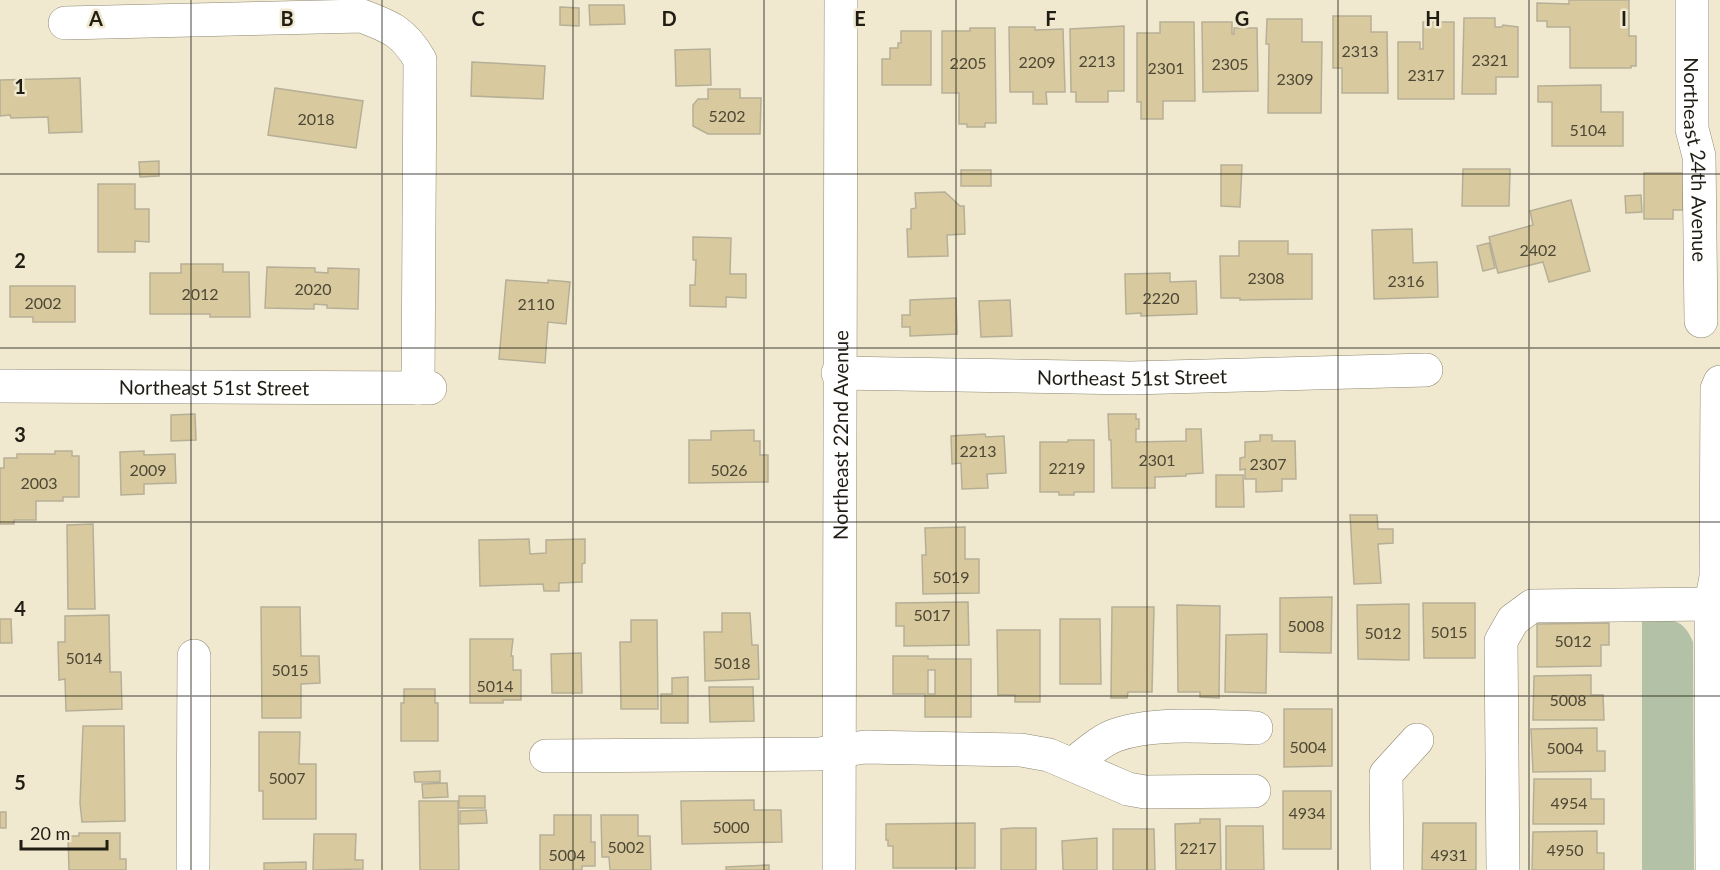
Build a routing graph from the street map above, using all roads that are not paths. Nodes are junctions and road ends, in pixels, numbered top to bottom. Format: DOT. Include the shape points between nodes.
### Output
graph roads {
  1 [pos="841,0"];
  2 [pos="1692,0"];
  3 [pos="65,23"];
  4 [pos="1701,321"];
  5 [pos="1426,370"];
  6 [pos="838,373"];
  7 [pos="1720,382"];
  8 [pos="0,386"];
  9 [pos="1711,604"];
  10 [pos="194,656"];
  11 [pos="1256,728"];
  12 [pos="1417,740"];
  13 [pos="838,751"];
  14 [pos="546,756"];
  15 [pos="1073,764"];
  16 [pos="1254,791"];
  17 [pos="193,870"];
  18 [pos="838,870"];
  19 [pos="1387,870"];
  20 [pos="1503,870"];
  21 [pos="1712,870"];
  1 -- 6 [label="street, Northeast 22nd Avenue"];
  2 -- 4 [label="street, Northeast 24th Avenue" via="1692,129 1699,156"];
  3 -- 8 [label="street, Northeast 51st Street" via="362,16 389,26 410,43 420,60 424,388"];
  5 -- 6 [label="street, Northeast 51st Street" via="1131,378"];
  6 -- 13 [label="street, Northeast 22nd Avenue"];
  7 -- 9 [label="street" via="1716,577"];
  9 -- 20 [label="street" via="1532,606 1513,620 1501,641"];
  9 -- 21 [label="street"];
  10 -- 17 [label="street"];
  11 -- 15 [label="street" via="1137,729 1114,735"];
  12 -- 19 [label="street" via="1386,774"];
  13 -- 14 [label="street"];
  13 -- 15 [label="street" via="866,747 1021,750"];
  13 -- 18 [label="street, Northeast 22nd Avenue"];
  15 -- 16 [label="street" via="1128,789 1145,792"];
}
